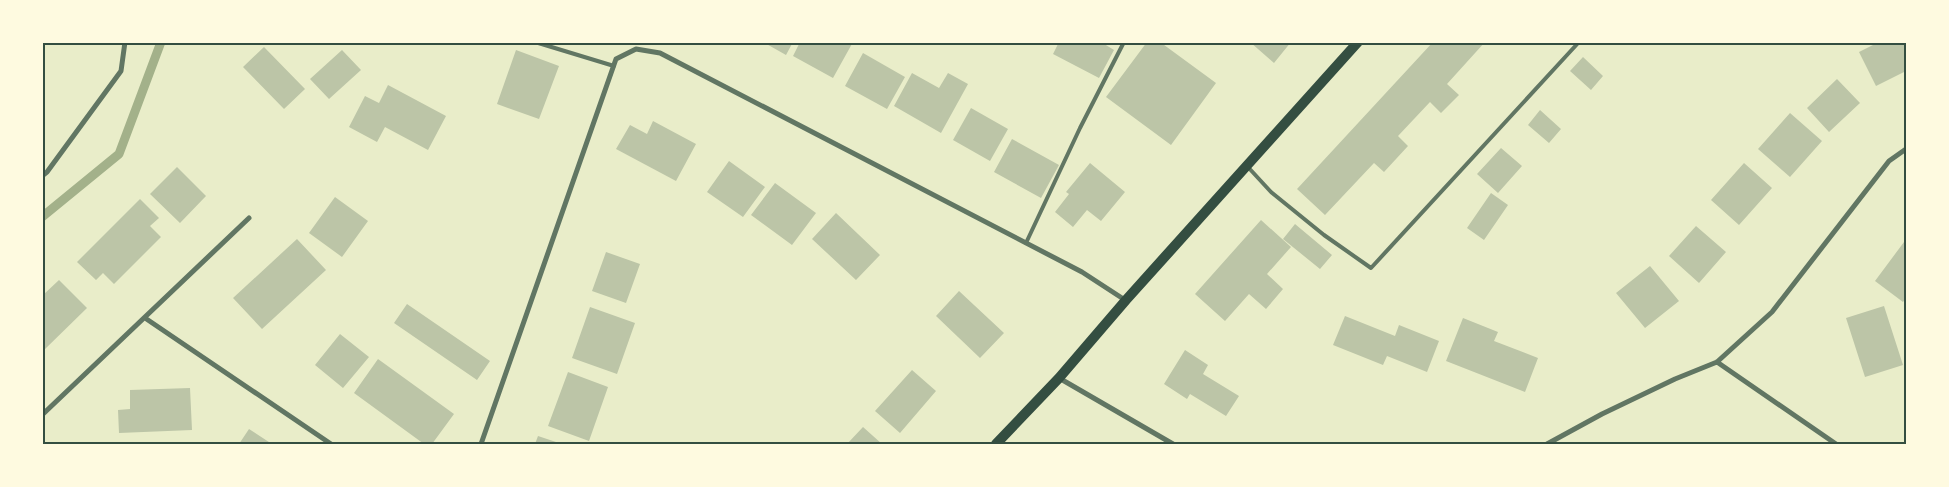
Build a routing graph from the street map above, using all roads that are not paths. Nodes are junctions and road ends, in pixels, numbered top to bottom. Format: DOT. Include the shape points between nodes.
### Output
graph roads {
  1 [pos="125,42"];
  2 [pos="535,42"];
  3 [pos="1124,42"];
  4 [pos="1358,42"];
  5 [pos="1579,42"];
  6 [pos="614,66"];
  7 [pos="1906,149"];
  8 [pos="1247,166"];
  9 [pos="42,176"];
  10 [pos="249,218"];
  11 [pos="1026,243"];
  12 [pos="1126,300"];
  13 [pos="144,318"];
  14 [pos="1717,362"];
  15 [pos="1059,378"];
  16 [pos="42,415"];
  17 [pos="331,444"];
  18 [pos="481,444"];
  19 [pos="996,444"];
  20 [pos="1173,444"];
  21 [pos="1547,444"];
  22 [pos="1836,444"];
  1 -- 9 [label="street" via="121,71"];
  2 -- 6 [label="lane"];
  3 -- 11 [label="lane"];
  4 -- 8 [label="main road"];
  5 -- 8 [label="lane" via="1371,268 1271,192"];
  6 -- 11 [label="street" via="616,59 636,49 660,53"];
  6 -- 18 [label="street"];
  7 -- 14 [label="street" via="1890,161 1772,312"];
  8 -- 12 [label="main road"];
  10 -- 13 [label="street"];
  11 -- 12 [label="street" via="1082,272"];
  12 -- 15 [label="main road"];
  13 -- 16 [label="street"];
  13 -- 17 [label="street"];
  14 -- 21 [label="street" via="1602,414"];
  14 -- 22 [label="street"];
  15 -- 19 [label="main road"];
  15 -- 20 [label="street"];
}
